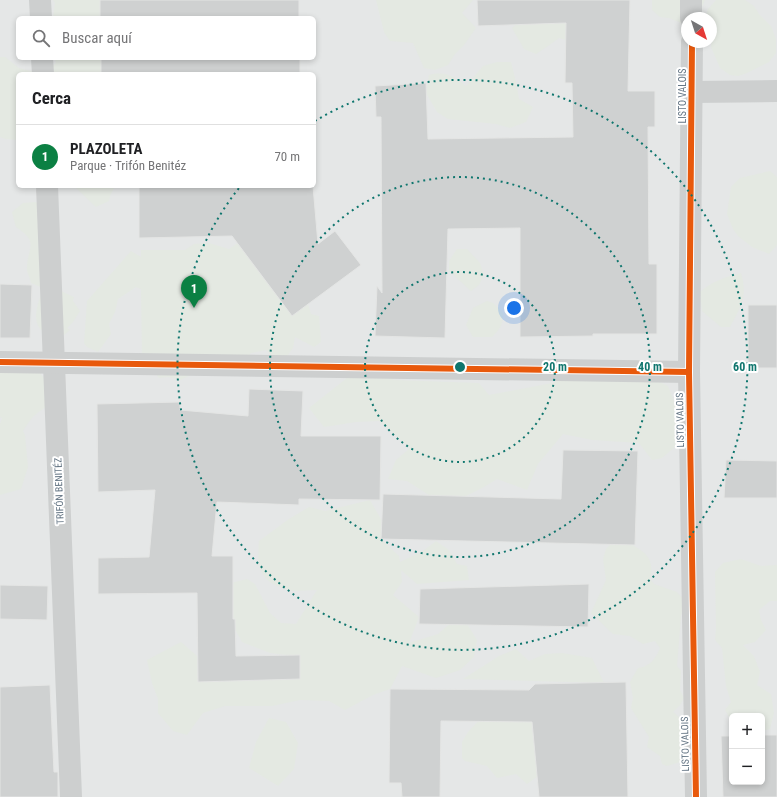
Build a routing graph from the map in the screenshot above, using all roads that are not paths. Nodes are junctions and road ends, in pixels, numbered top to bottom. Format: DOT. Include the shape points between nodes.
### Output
graph roads {
  1 [pos="40,0"];
  2 [pos="691,0"];
  3 [pos="691,12"];
  4 [pos="41,16"];
  5 [pos="692,48"];
  6 [pos="42,60"];
  7 [pos="43,72"];
  8 [pos="777,91"];
  9 [pos="692,92"];
  10 [pos="47,188"];
  11 [pos="0,362"];
  12 [pos="54,363"];
  13 [pos="689,372"];
  14 [pos="71,797"];
  15 [pos="696,797"];
  1 -- 4 [label="street"];
  2 -- 3 [label="street"];
  5 -- 9 [label="street, LISTO VALOIS"];
  6 -- 7 [label="street"];
  8 -- 9 [label="street"];
  9 -- 13 [label="street, LISTO VALOIS"];
  10 -- 12 [label="street, TRIFÓN BENITÉZ"];
  11 -- 12 [label="street"];
  12 -- 13 [label="street"];
  12 -- 14 [label="street, TRIFÓN BENITÉZ"];
  13 -- 15 [label="street, LISTO VALOIS"];
}
